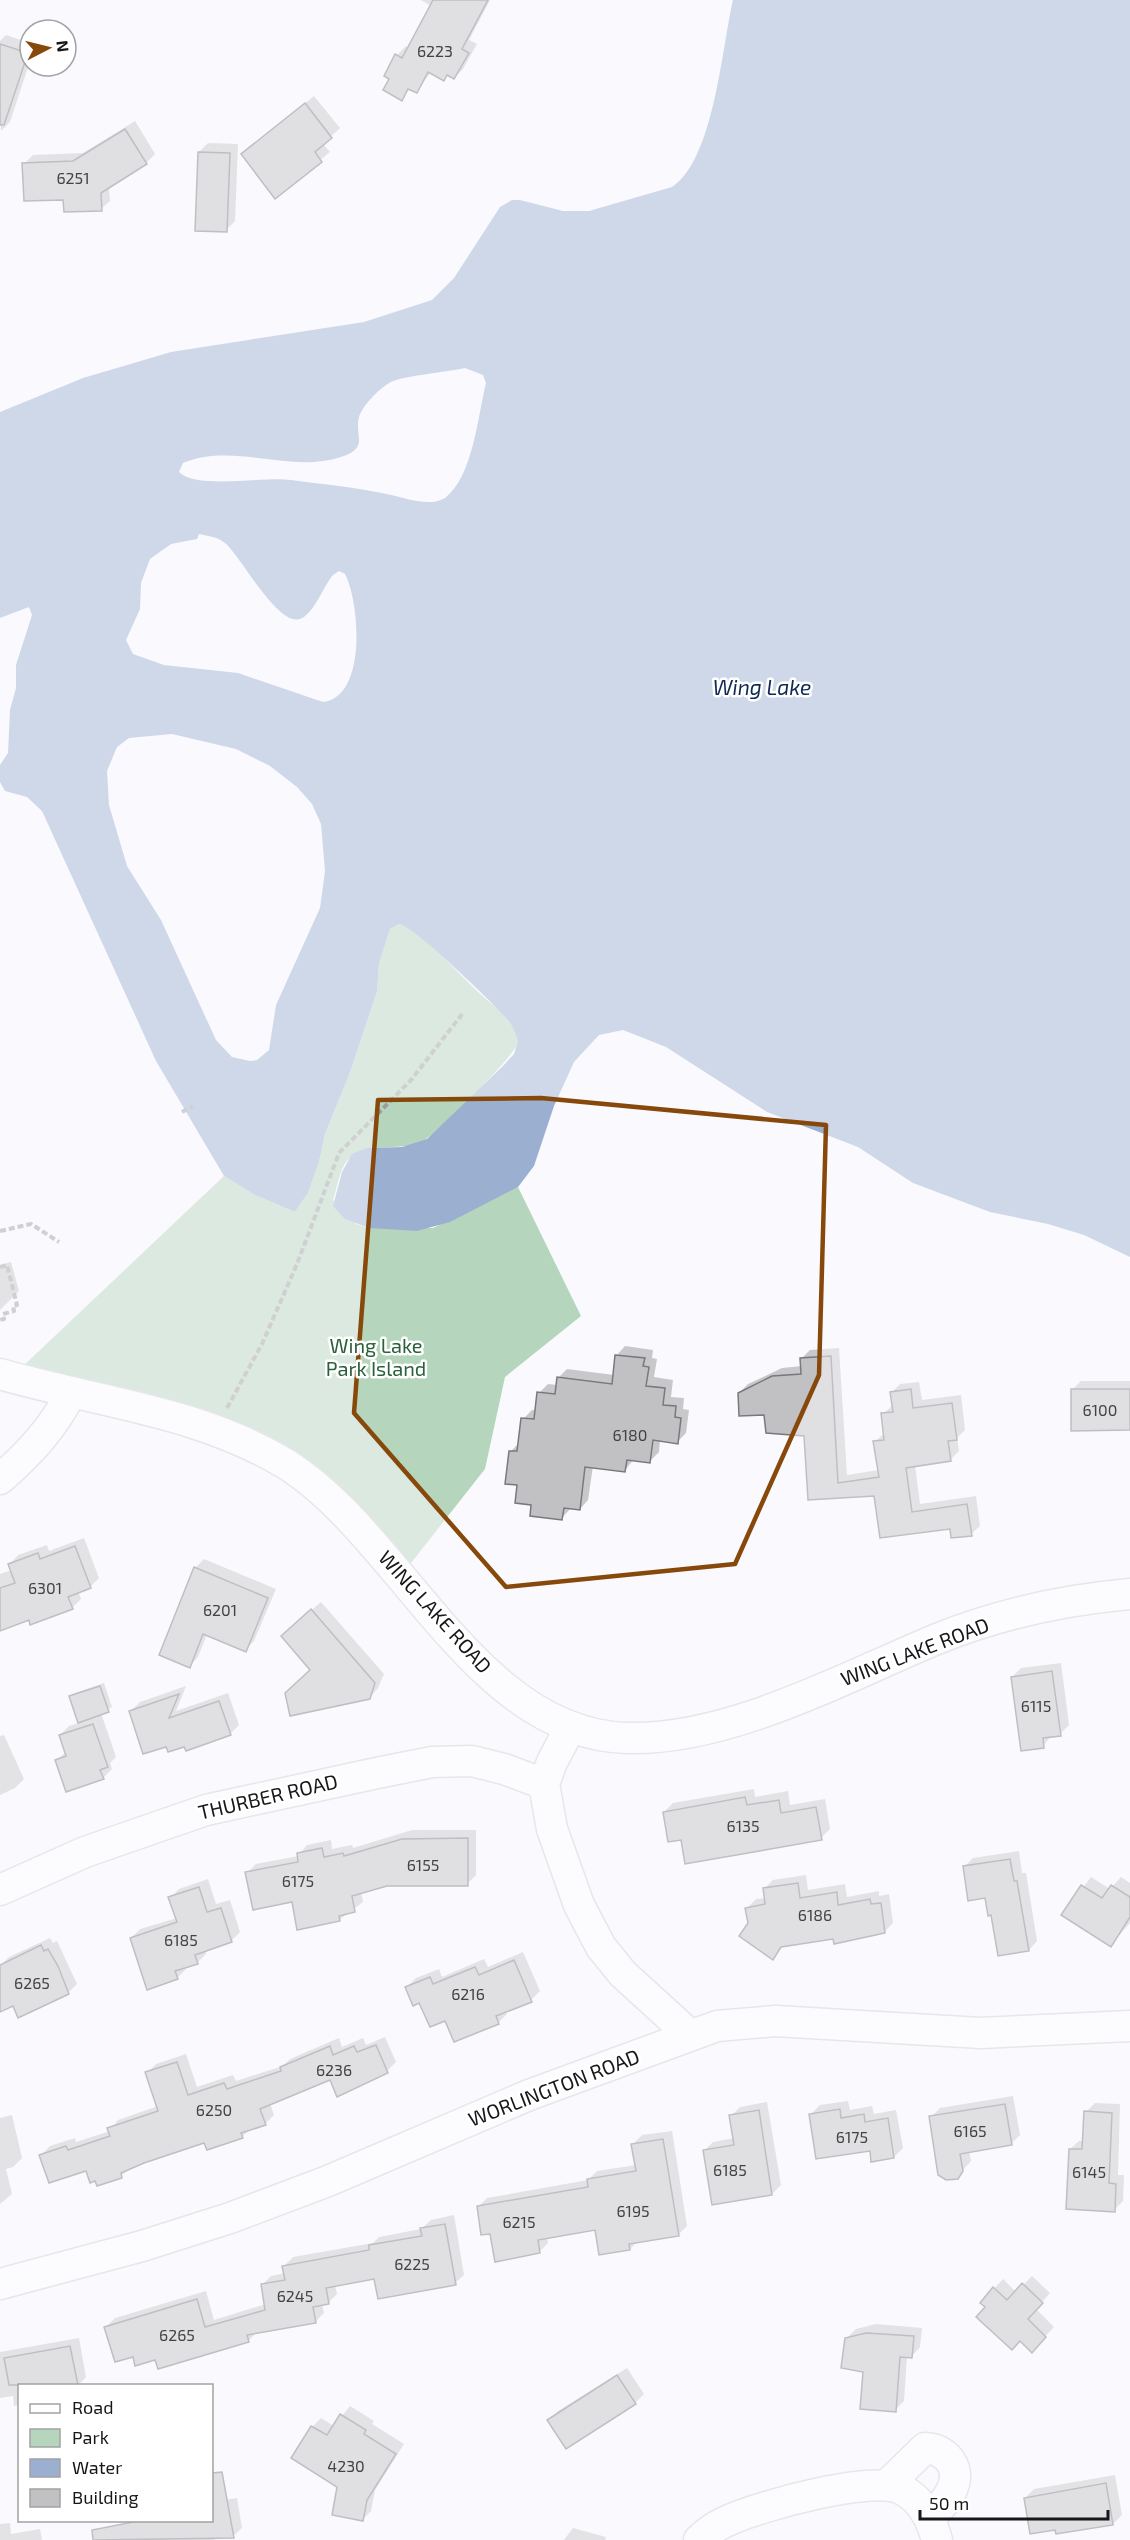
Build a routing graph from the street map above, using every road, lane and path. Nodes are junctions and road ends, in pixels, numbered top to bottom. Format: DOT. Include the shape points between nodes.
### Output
graph roads {
  1 [pos="463,1013"];
  2 [pos="193,1106"];
  3 [pos="182,1112"];
  4 [pos="0,1231"];
  5 [pos="59,1242"];
  6 [pos="0,1266"];
  7 [pos="0,1320"];
  8 [pos="0,1374"];
  9 [pos="71,1393"];
  10 [pos="216,1430"];
  11 [pos="0,1479"];
  12 [pos="1130,1594"];
  13 [pos="570,1728"];
  14 [pos="544,1784"];
  15 [pos="0,1890"];
  16 [pos="1130,2026"];
  17 [pos="690,2035"];
  18 [pos="0,2284"];
  19 [pos="888,2484"];
  20 [pos="934,2529"];
  21 [pos="699,2540"];
  1 -- 10 [label="path" via="411,1080 339,1153 262,1344"];
  2 -- 3 [label="path"];
  4 -- 5 [label="path" via="31,1224"];
  6 -- 7 [label="path" via="7,1265 17,1305"];
  8 -- 9 [label="street, WING LAKE ROAD"];
  9 -- 10 [label="street, WING LAKE ROAD" via="164,1413"];
  9 -- 11 [label="street" via="41,1441"];
  10 -- 13 [label="street, WING LAKE ROAD" via="285,1464 330,1497 487,1671 520,1698"];
  12 -- 13 [label="street, WING LAKE ROAD" via="1053,1605 976,1626 785,1703 721,1724 628,1738"];
  13 -- 14 [label="street"];
  14 -- 15 [label="street, THURBER ROAD" via="488,1765 455,1760 367,1774 240,1801 175,1820 85,1852"];
  14 -- 17 [label="street" via="552,1828 589,1926 623,1974"];
  16 -- 17 [label="street, WORLINGTON ROAD" via="981,2033 776,2021 717,2026"];
  17 -- 18 [label="street, WORLINGTON ROAD" via="529,2095 328,2181 230,2218"];
  19 -- 20 [label="street" via="912,2496"];
  19 -- 20 [label="street" via="925,2448 941,2451 951,2461 954,2486"];
  19 -- 21 [label="street" via="860,2486 750,2512 716,2527"];
}
